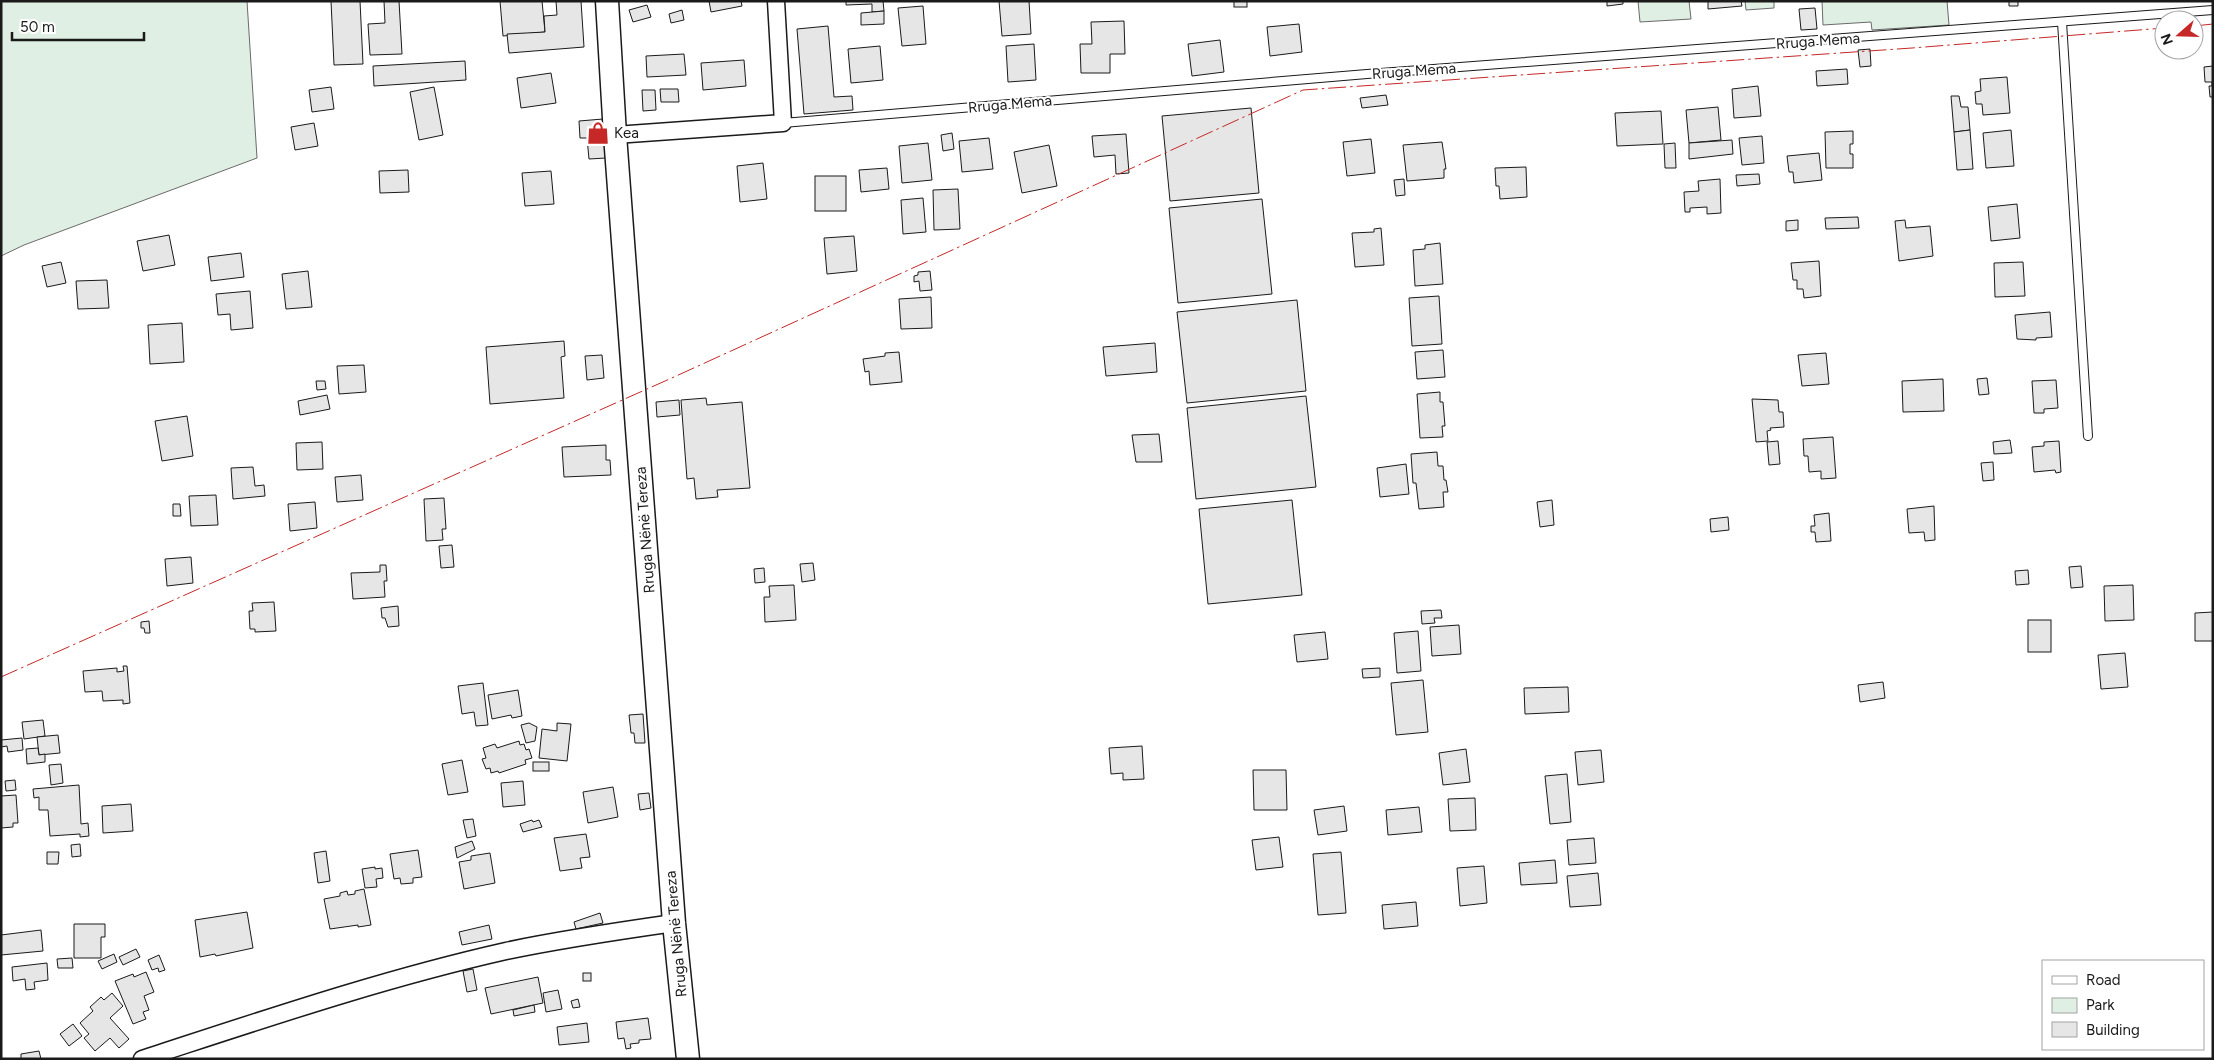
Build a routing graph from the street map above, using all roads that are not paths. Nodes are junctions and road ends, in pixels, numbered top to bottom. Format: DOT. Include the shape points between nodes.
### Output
graph roads {
  1 [pos="607,1"];
  2 [pos="776,1"];
  3 [pos="2213,10"];
  4 [pos="2062,22"];
  5 [pos="783,122"];
  6 [pos="616,135"];
  7 [pos="2088,436"];
  8 [pos="674,923"];
  9 [pos="142,1059"];
  10 [pos="688,1059"];
  1 -- 6 [label="main road, Rruga Nënë Tereza"];
  2 -- 5 [label="street"];
  3 -- 4 [label="lane, Rruga Mema"];
  4 -- 5 [label="lane, Rruga Mema"];
  4 -- 7 [label="lane"];
  5 -- 6 [label="street, Rruga Mema"];
  6 -- 8 [label="main road, Rruga Nënë Tereza"];
  8 -- 9 [label="street" via="504,952 320,1001"];
  8 -- 10 [label="main road, Rruga Nënë Tereza"];
}
